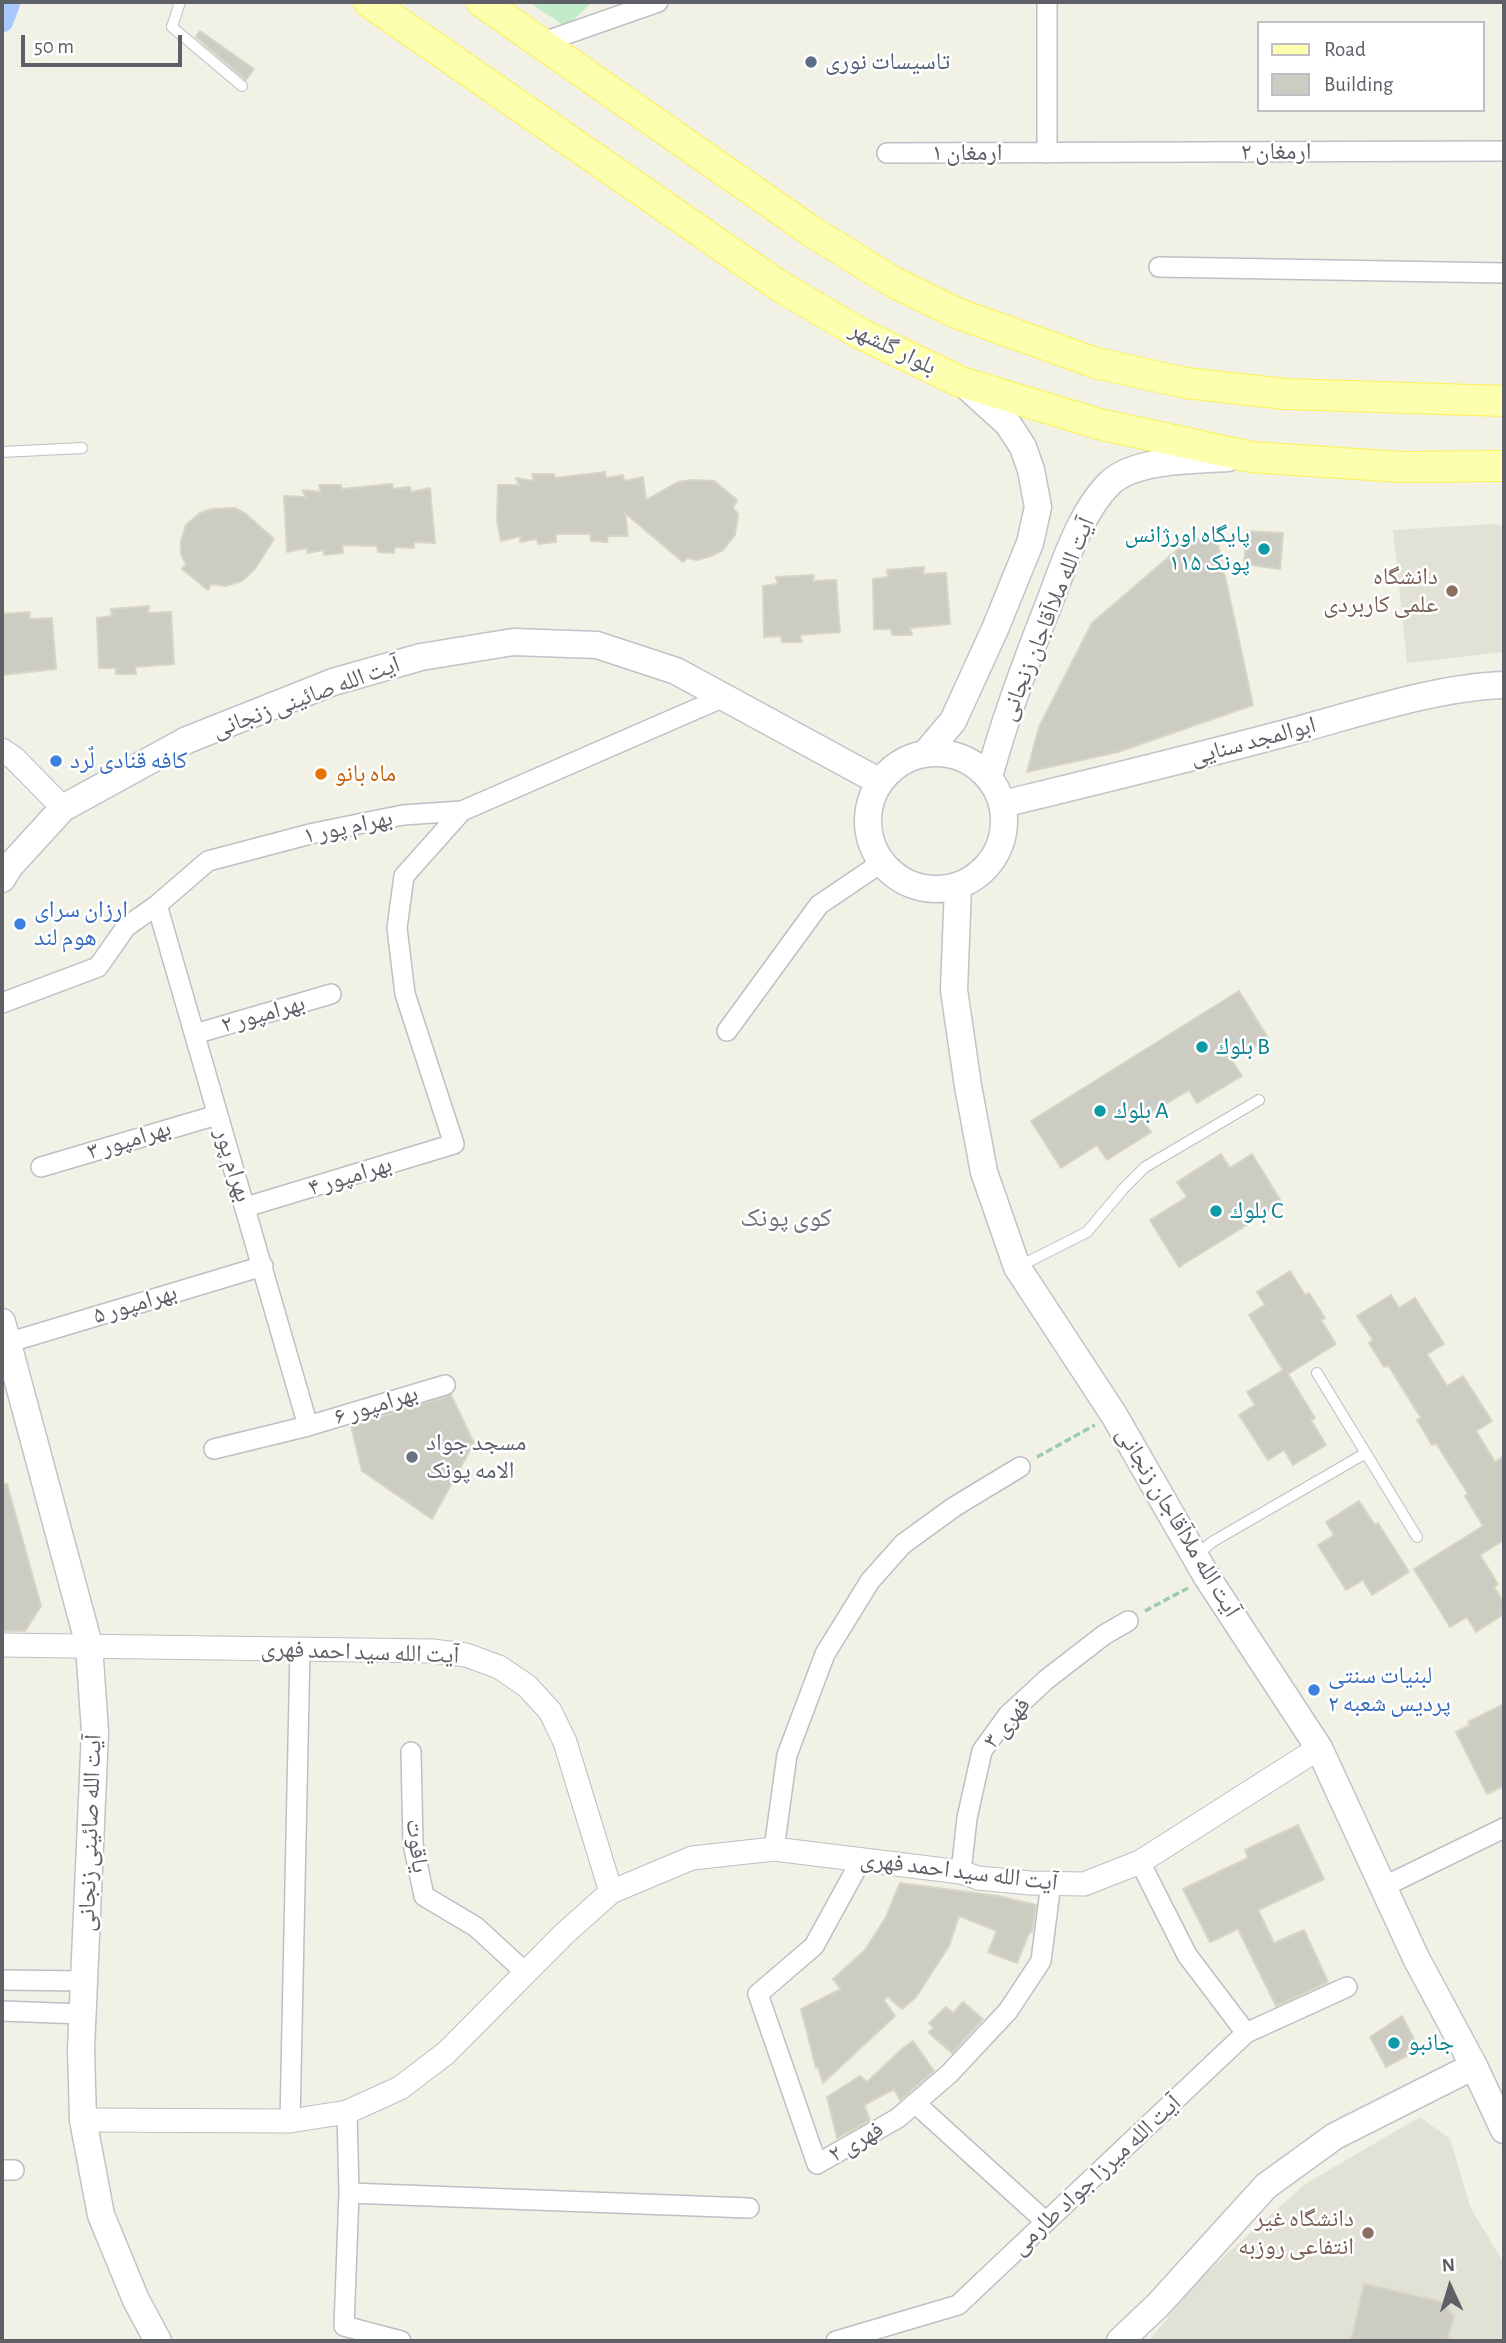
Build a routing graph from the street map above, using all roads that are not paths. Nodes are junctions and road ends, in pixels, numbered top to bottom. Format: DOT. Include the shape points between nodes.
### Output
graph roads {
  1 [pos="180,2"];
  2 [pos="369,2"];
  3 [pos="482,2"];
  4 [pos="658,2"];
  5 [pos="1047,2"];
  6 [pos="541,43"];
  7 [pos="242,86"];
  8 [pos="1504,151"];
  9 [pos="887,153"];
  10 [pos="1047,153"];
  11 [pos="1159,267"];
  12 [pos="1504,273"];
  13 [pos="961,382"];
  14 [pos="1504,401"];
  15 [pos="82,448"];
  16 [pos="2,452"];
  17 [pos="1251,457"];
  18 [pos="1504,466"];
  19 [pos="1504,685"];
  20 [pos="724,697"];
  21 [pos="2,750"];
  22 [pos="925,754"];
  23 [pos="989,777"];
  24 [pos="880,782"];
  25 [pos="1003,804"];
  26 [pos="63,808"];
  27 [pos="462,811"];
  28 [pos="881,863"];
  29 [pos="2,879"];
  30 [pos="958,886"];
  31 [pos="157,905"];
  32 [pos="331,994"];
  33 [pos="2,1003"];
  34 [pos="727,1031"];
  35 [pos="195,1034"];
  36 [pos="1259,1100"];
  37 [pos="217,1115"];
  38 [pos="41,1167"];
  39 [pos="246,1207"];
  40 [pos="262,1266"];
  41 [pos="1017,1267"];
  42 [pos="4,1332"];
  43 [pos="1317,1373"];
  44 [pos="445,1385"];
  45 [pos="308,1426"];
  46 [pos="214,1449"];
  47 [pos="1366,1453"];
  48 [pos="1020,1467"];
  49 [pos="1417,1537"];
  50 [pos="1201,1567"];
  51 [pos="1128,1621"];
  52 [pos="2,1645"];
  53 [pos="89,1645"];
  54 [pos="300,1649"];
  55 [pos="1319,1748"];
  56 [pos="411,1752"];
  57 [pos="1504,1828"];
  58 [pos="774,1849"];
  59 [pos="1140,1862"];
  60 [pos="961,1872"];
  61 [pos="854,1873"];
  62 [pos="1051,1883"];
  63 [pos="1383,1887"];
  64 [pos="611,1892"];
  65 [pos="526,1973"];
  66 [pos="2,1980"];
  67 [pos="84,1982"];
  68 [pos="1347,1987"];
  69 [pos="2,2011"];
  70 [pos="82,2014"];
  71 [pos="1246,2033"];
  72 [pos="1474,2066"];
  73 [pos="915,2103"];
  74 [pos="347,2112"];
  75 [pos="83,2120"];
  76 [pos="290,2121"];
  77 [pos="1504,2130"];
  78 [pos="349,2193"];
  79 [pos="749,2208"];
  80 [pos="1046,2222"];
  81 [pos="158,2341"];
  82 [pos="401,2341"];
  83 [pos="836,2341"];
  84 [pos="1120,2341"];
  1 -- 7 [label="lane" via="172,27"];
  2 -- 13 [label="main road, بلوار گلشهر" via="778,285 861,334"];
  3 -- 6 [label="main road"];
  4 -- 6 [label="street"];
  5 -- 10 [label="street"];
  6 -- 14 [label="main road" via="811,231 959,314 1096,362 1186,383 1285,394"];
  8 -- 10 [label="street, ارمغان ۲"];
  9 -- 10 [label="street, ارمغان ۱"];
  11 -- 12 [label="street"];
  13 -- 17 [label="main road, بلوار گلشهر" via="1099,424"];
  13 -- 22 [label="main road, آیت الله ملاآقاجان زنجانی" via="1008,424 1023,447 1038,507 1030,543 953,721"];
  15 -- 16 [label="lane"];
  17 -- 18 [label="main road, بلوار گلشهر" via="1401,467"];
  17 -- 23 [label="main road, آیت الله ملاآقاجان زنجانی" via="1168,463 1141,468 1110,482 1073,543 999,738"];
  19 -- 25 [label="main road, ابوالمجد سنایی" via="1407,701"];
  20 -- 24 [label="main road, آیت الله صائینی زنجانی"];
  20 -- 26 [label="main road, آیت الله صائینی زنجانی" via="676,671 597,645 513,642 421,657 333,682 187,740"];
  20 -- 27 [label="street, بهرام پور ۱"];
  21 -- 26 [label="street"];
  22 -- 23 [label="main road" via="960,757"];
  22 -- 24 [label="main road" via="892,768"];
  23 -- 25 [label="main road"];
  24 -- 28 [label="main road" via="872,797 868,831"];
  25 -- 30 [label="main road" via="1003,838 997,854 974,879"];
  26 -- 29 [label="main road, آیت الله صائینی زنجانی"];
  27 -- 31 [label="street, بهرام پور ۱" via="403,815 208,861"];
  27 -- 39 [label="street, بهرامپور ۴" via="404,876 397,928 405,995 454,1144"];
  28 -- 30 [label="main road" via="902,881 930,890"];
  28 -- 34 [label="street" via="819,905"];
  30 -- 41 [label="main road, آیت الله ملاآقاجان زنجانی" via="954,990 968,1086 984,1172"];
  31 -- 33 [label="street, بهرام پور ۱" via="126,927 97,967"];
  31 -- 35 [label="street, بهرام پور"];
  32 -- 35 [label="street, بهرامپور ۲"];
  35 -- 37 [label="street, بهرام پور"];
  36 -- 41 [label="lane" via="1145,1167 1087,1232"];
  37 -- 38 [label="street, بهرامپور ۳"];
  37 -- 39 [label="street, بهرام پور"];
  39 -- 40 [label="street, بهرام پور"];
  40 -- 42 [label="street, بهرامپور ۵"];
  40 -- 45 [label="street, بهرام پور"];
  41 -- 50 [label="main road, آیت الله ملاآقاجان زنجانی" via="1114,1415"];
  42 -- 53 [label="main road, آیت الله صائینی زنجانی"];
  43 -- 47 [label="lane"];
  44 -- 45 [label="street, بهرامپور ۶"];
  45 -- 46 [label="street, بهرامپور ۶"];
  47 -- 49 [label="lane"];
  47 -- 50 [label="lane" via="1212,1542"];
  48 -- 58 [label="street" via="904,1544 870,1581 825,1654 787,1755"];
  50 -- 55 [label="main road, آیت الله ملاآقاجان زنجانی"];
  51 -- 60 [label="street, فهری ۳" via="1047,1679 1008,1715 982,1751"];
  52 -- 53 [label="street, آیت الله سید احمد فهری"];
  53 -- 54 [label="street, آیت الله سید احمد فهری"];
  53 -- 67 [label="main road, آیت الله صائینی زنجانی" via="95,1732"];
  54 -- 64 [label="street, آیت الله سید احمد فهری" via="466,1655 499,1667 527,1686 550,1711 565,1741"];
  54 -- 76 [label="street"];
  55 -- 59 [label="street, آیت الله سید احمد فهری"];
  55 -- 63 [label="main road, آیت الله ملاآقاجان زنجانی"];
  56 -- 65 [label="street, یاقوت" via="413,1844 424,1896 476,1927"];
  57 -- 63 [label="street"];
  58 -- 60 [label="street, آیت الله سید احمد فهری"];
  58 -- 64 [label="street, آیت الله سید احمد فهری" via="692,1858"];
  59 -- 62 [label="street, آیت الله سید احمد فهری" via="1084,1884"];
  59 -- 71 [label="street" via="1187,1955"];
  60 -- 62 [label="street, آیت الله سید احمد فهری" via="978,1878"];
  61 -- 73 [label="street, فهری ۲" via="814,1947 758,1994 817,2164 898,2118"];
  62 -- 73 [label="street, فهری ۲" via="1041,1961 1007,2011"];
  63 -- 72 [label="main road, آیت الله ملاآقاجان زنجانی"];
  64 -- 65 [label="street, آیت الله سید احمد فهری"];
  65 -- 74 [label="street, آیت الله سید احمد فهری" via="437,2060 400,2088"];
  66 -- 67 [label="street"];
  67 -- 70 [label="main road, آیت الله صائینی زنجانی"];
  68 -- 71 [label="street, آیت الله میرزا جواد طارمی"];
  69 -- 70 [label="street"];
  70 -- 75 [label="main road, آیت الله صائینی زنجانی"];
  71 -- 80 [label="street, آیت الله میرزا جواد طارمی"];
  72 -- 77 [label="main road, آیت الله ملاآقاجان زنجانی"];
  72 -- 84 [label="main road" via="1335,2136 1266,2186"];
  73 -- 80 [label="street"];
  74 -- 76 [label="street, آیت الله سید احمد فهری"];
  74 -- 78 [label="street"];
  75 -- 76 [label="street, آیت الله سید احمد فهری"];
  75 -- 81 [label="main road, آیت الله صائینی زنجانی" via="101,2215"];
  78 -- 79 [label="street"];
  78 -- 82 [label="street" via="344,2326"];
  80 -- 83 [label="street, آیت الله میرزا جواد طارمی" via="958,2305"];
}
